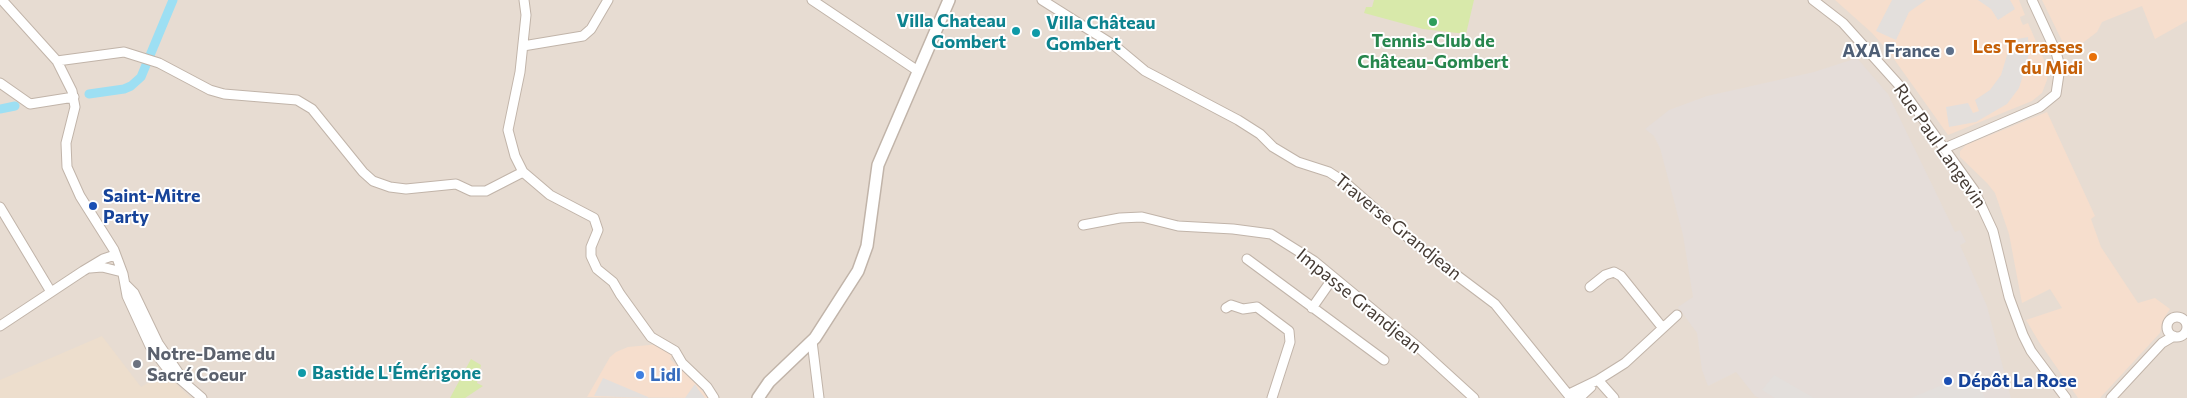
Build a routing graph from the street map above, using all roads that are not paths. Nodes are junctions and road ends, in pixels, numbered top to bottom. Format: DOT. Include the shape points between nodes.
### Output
graph roads {
  1 [pos="2,0"];
  2 [pos="524,0"];
  3 [pos="608,0"];
  4 [pos="812,0"];
  5 [pos="949,0"];
  6 [pos="1042,0"];
  7 [pos="1813,0"];
  8 [pos="2032,0"];
  9 [pos="523,46"];
  10 [pos="57,61"];
  11 [pos="918,71"];
  12 [pos="0,83"];
  13 [pos="73,94"];
  14 [pos="1945,148"];
  15 [pos="524,172"];
  16 [pos="0,207"];
  17 [pos="1083,225"];
  18 [pos="115,255"];
  19 [pos="1247,258"];
  20 [pos="88,268"];
  21 [pos="122,272"];
  22 [pos="1333,278"];
  23 [pos="1590,287"];
  24 [pos="51,292"];
  25 [pos="1226,308"];
  26 [pos="1312,308"];
  27 [pos="1677,315"];
  28 [pos="0,326"];
  29 [pos="1662,327"];
  30 [pos="2170,333"];
  31 [pos="812,341"];
  32 [pos="1384,360"];
  33 [pos="1598,380"];
  34 [pos="1570,396"];
  35 [pos="202,398"];
  36 [pos="714,398"];
  37 [pos="758,398"];
  38 [pos="819,398"];
  39 [pos="1272,398"];
  40 [pos="1474,398"];
  41 [pos="1579,398"];
  42 [pos="1614,398"];
  43 [pos="2066,398"];
  44 [pos="2111,398"];
  1 -- 10 [label="street"];
  2 -- 9 [label="street"];
  3 -- 9 [label="street" via="591,29 583,36"];
  4 -- 11 [label="street"];
  5 -- 11 [label="street"];
  6 -- 34 [label="street, Traverse Grandjean" via="1115,46 1145,71 1238,120 1298,162 1329,172 1346,183 1414,242 1495,304"];
  7 -- 14 [label="street, Rue Paul Langevin" via="1862,42"];
  8 -- 14 [label="street" via="2060,67 2056,94 2040,107"];
  9 -- 15 [label="street" via="508,130"];
  10 -- 13 [label="street"];
  10 -- 15 [label="street" via="124,52 160,63 210,90 224,94 297,100 312,109 363,172 373,181 390,187 406,190 456,184 471,191 486,191"];
  11 -- 31 [label="street" via="878,165 868,246 847,290"];
  12 -- 13 [label="street" via="30,104"];
  13 -- 18 [label="street" via="75,107 66,143 67,167"];
  14 -- 43 [label="street, Rue Paul Langevin" via="1987,215 2023,335"];
  15 -- 36 [label="street" via="550,195 594,218 598,230 591,256 597,269 613,282 651,337 675,351"];
  16 -- 24 [label="street"];
  17 -- 22 [label="street, Impasse Grandjean" via="1142,217 1178,226 1271,234 1314,261"];
  18 -- 20 [label="street"];
  18 -- 21 [label="street"];
  19 -- 26 [label="street"];
  20 -- 21 [label="street" via="102,267"];
  20 -- 24 [label="street"];
  21 -- 35 [label="street" via="125,284 134,293 158,343 184,382"];
  22 -- 26 [label="street"];
  22 -- 40 [label="street, Impasse Grandjean" via="1418,347"];
  23 -- 29 [label="street" via="1614,272 1621,276"];
  24 -- 28 [label="street"];
  25 -- 39 [label="street" via="1231,305 1243,309 1256,307 1289,331 1290,342"];
  26 -- 32 [label="street"];
  27 -- 29 [label="street"];
  29 -- 33 [label="street" via="1625,362"];
  30 -- 44 [label="street"];
  31 -- 37 [label="street" via="769,382"];
  31 -- 38 [label="street"];
  33 -- 34 [label="street"];
  33 -- 41 [label="street"];
  33 -- 42 [label="street"];
}
